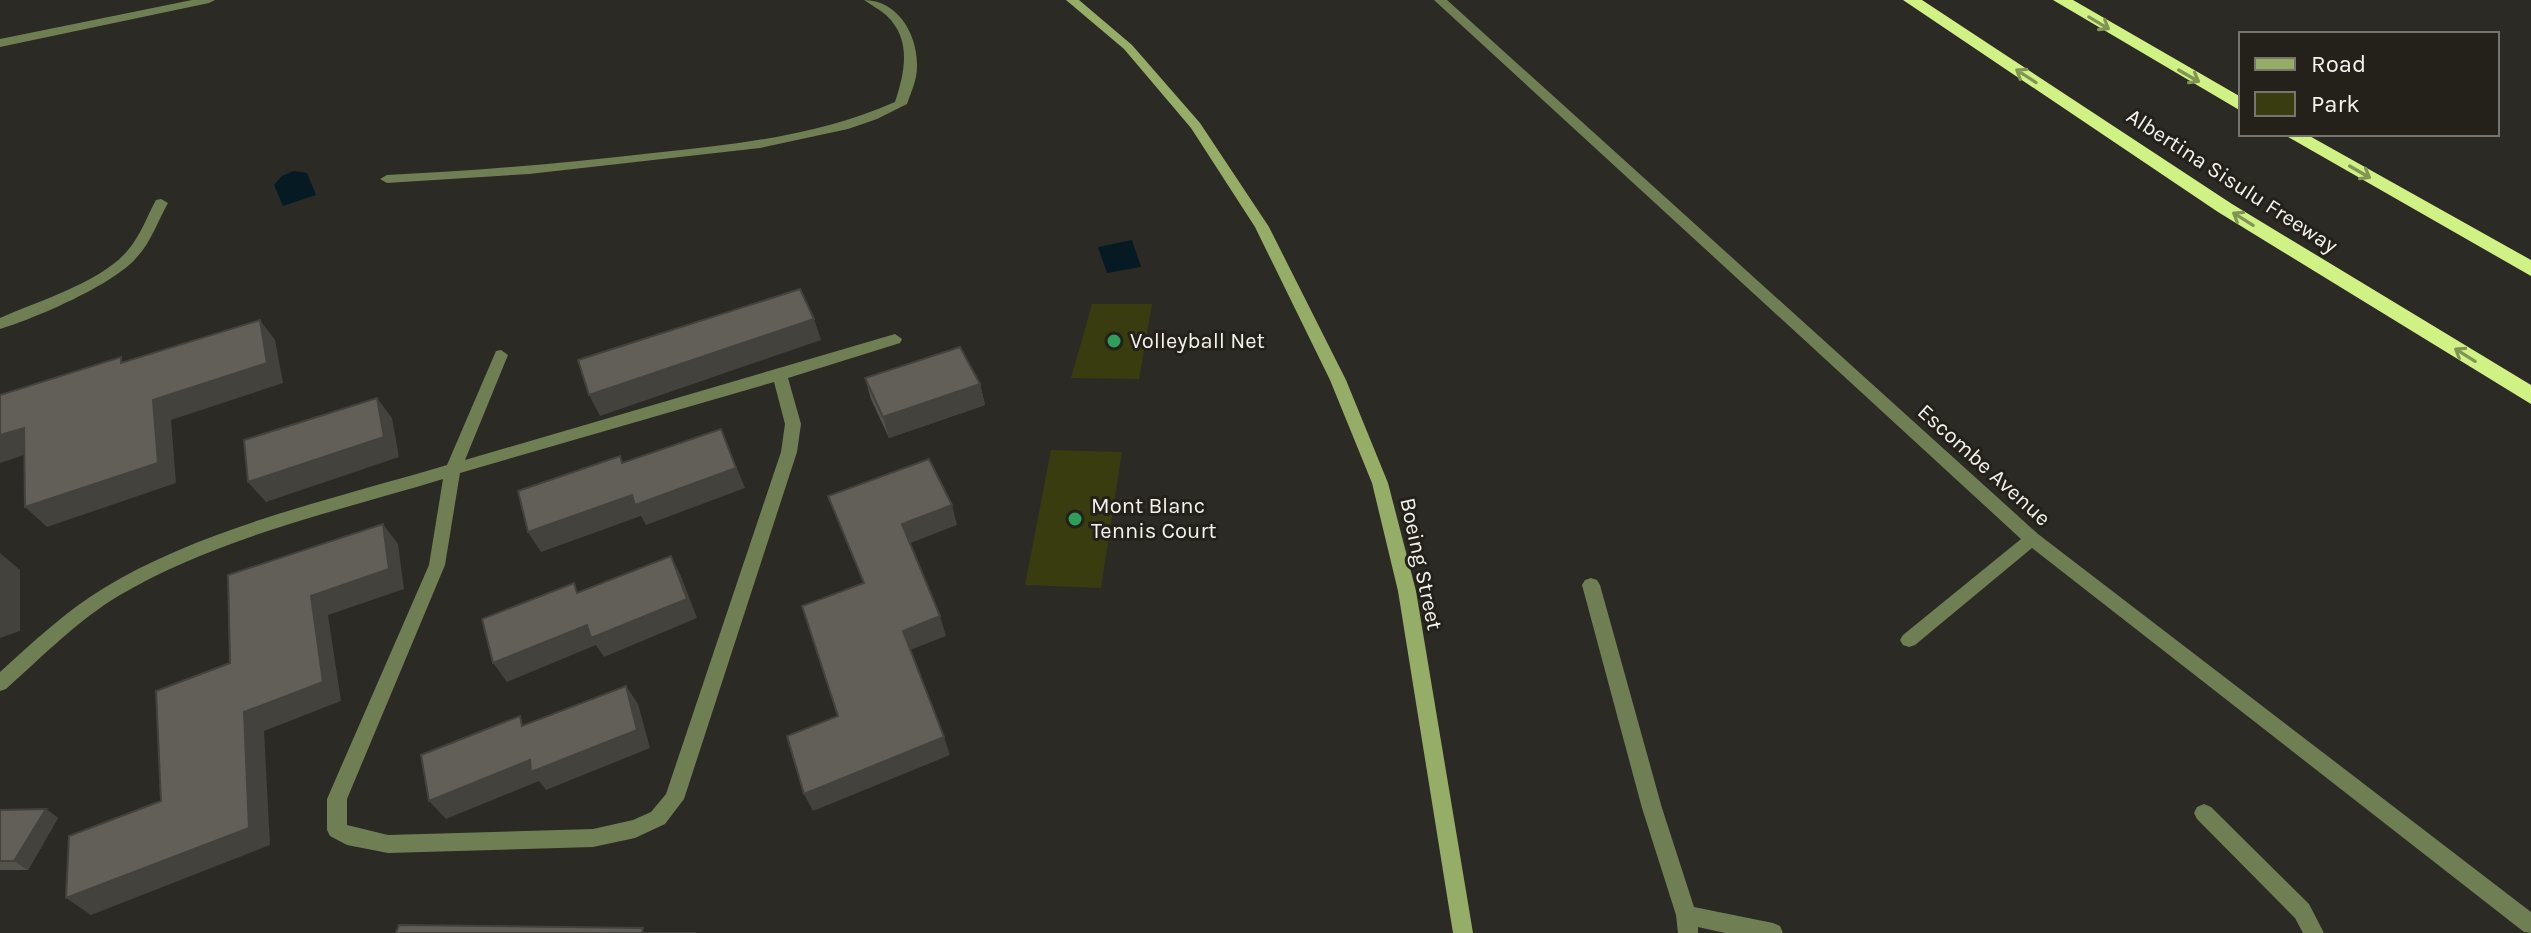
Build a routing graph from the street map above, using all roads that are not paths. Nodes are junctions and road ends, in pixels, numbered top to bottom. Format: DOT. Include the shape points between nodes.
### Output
graph roads {
  1 [pos="209,0"];
  2 [pos="870,0"];
  3 [pos="1072,0"];
  4 [pos="1440,0"];
  5 [pos="1911,0"];
  6 [pos="2061,0"];
  7 [pos="0,43"];
  8 [pos="2239,104"];
  9 [pos="2296,136"];
  10 [pos="387,179"];
  11 [pos="161,203"];
  12 [pos="2531,269"];
  13 [pos="0,324"];
  14 [pos="895,339"];
  15 [pos="501,355"];
  16 [pos="780,376"];
  17 [pos="2531,396"];
  18 [pos="453,469"];
  19 [pos="2032,539"];
  20 [pos="1591,585"];
  21 [pos="1909,640"];
  22 [pos="0,683"];
  23 [pos="2204,813"];
  24 [pos="1687,924"];
  25 [pos="2531,925"];
  26 [pos="1463,933"];
  27 [pos="1773,933"];
  28 [pos="2314,933"];
  1 -- 7 [label="street"];
  2 -- 10 [label="street" via="886,6 906,36 911,67 901,104 866,121 808,138 586,165"];
  3 -- 26 [label="main road, Boeing Street" via="1128,47 1196,126 1262,227 1338,380 1380,483 1407,591"];
  4 -- 19 [label="street, Escombe Avenue"];
  17 -- 5 [label="highway, Albertina Sisulu Freeway, one-way" via="2225,208"];
  6 -- 8 [label="highway, one-way"];
  9 -- 12 [label="highway, one-way"];
  11 -- 13 [label="street" via="127,260"];
  14 -- 16 [label="street"];
  15 -- 18 [label="street"];
  16 -- 18 [label="street"];
  16 -- 18 [label="street" via="793,424 789,452 674,799 658,818 635,829 593,838 388,844 337,830 337,799 437,565"];
  18 -- 22 [label="street" via="249,532 159,566 79,613"];
  19 -- 21 [label="street"];
  19 -- 25 [label="street, Escombe Avenue"];
  20 -- 24 [label="street"];
  23 -- 28 [label="street" via="2302,911"];
  24 -- 27 [label="street"];
}
